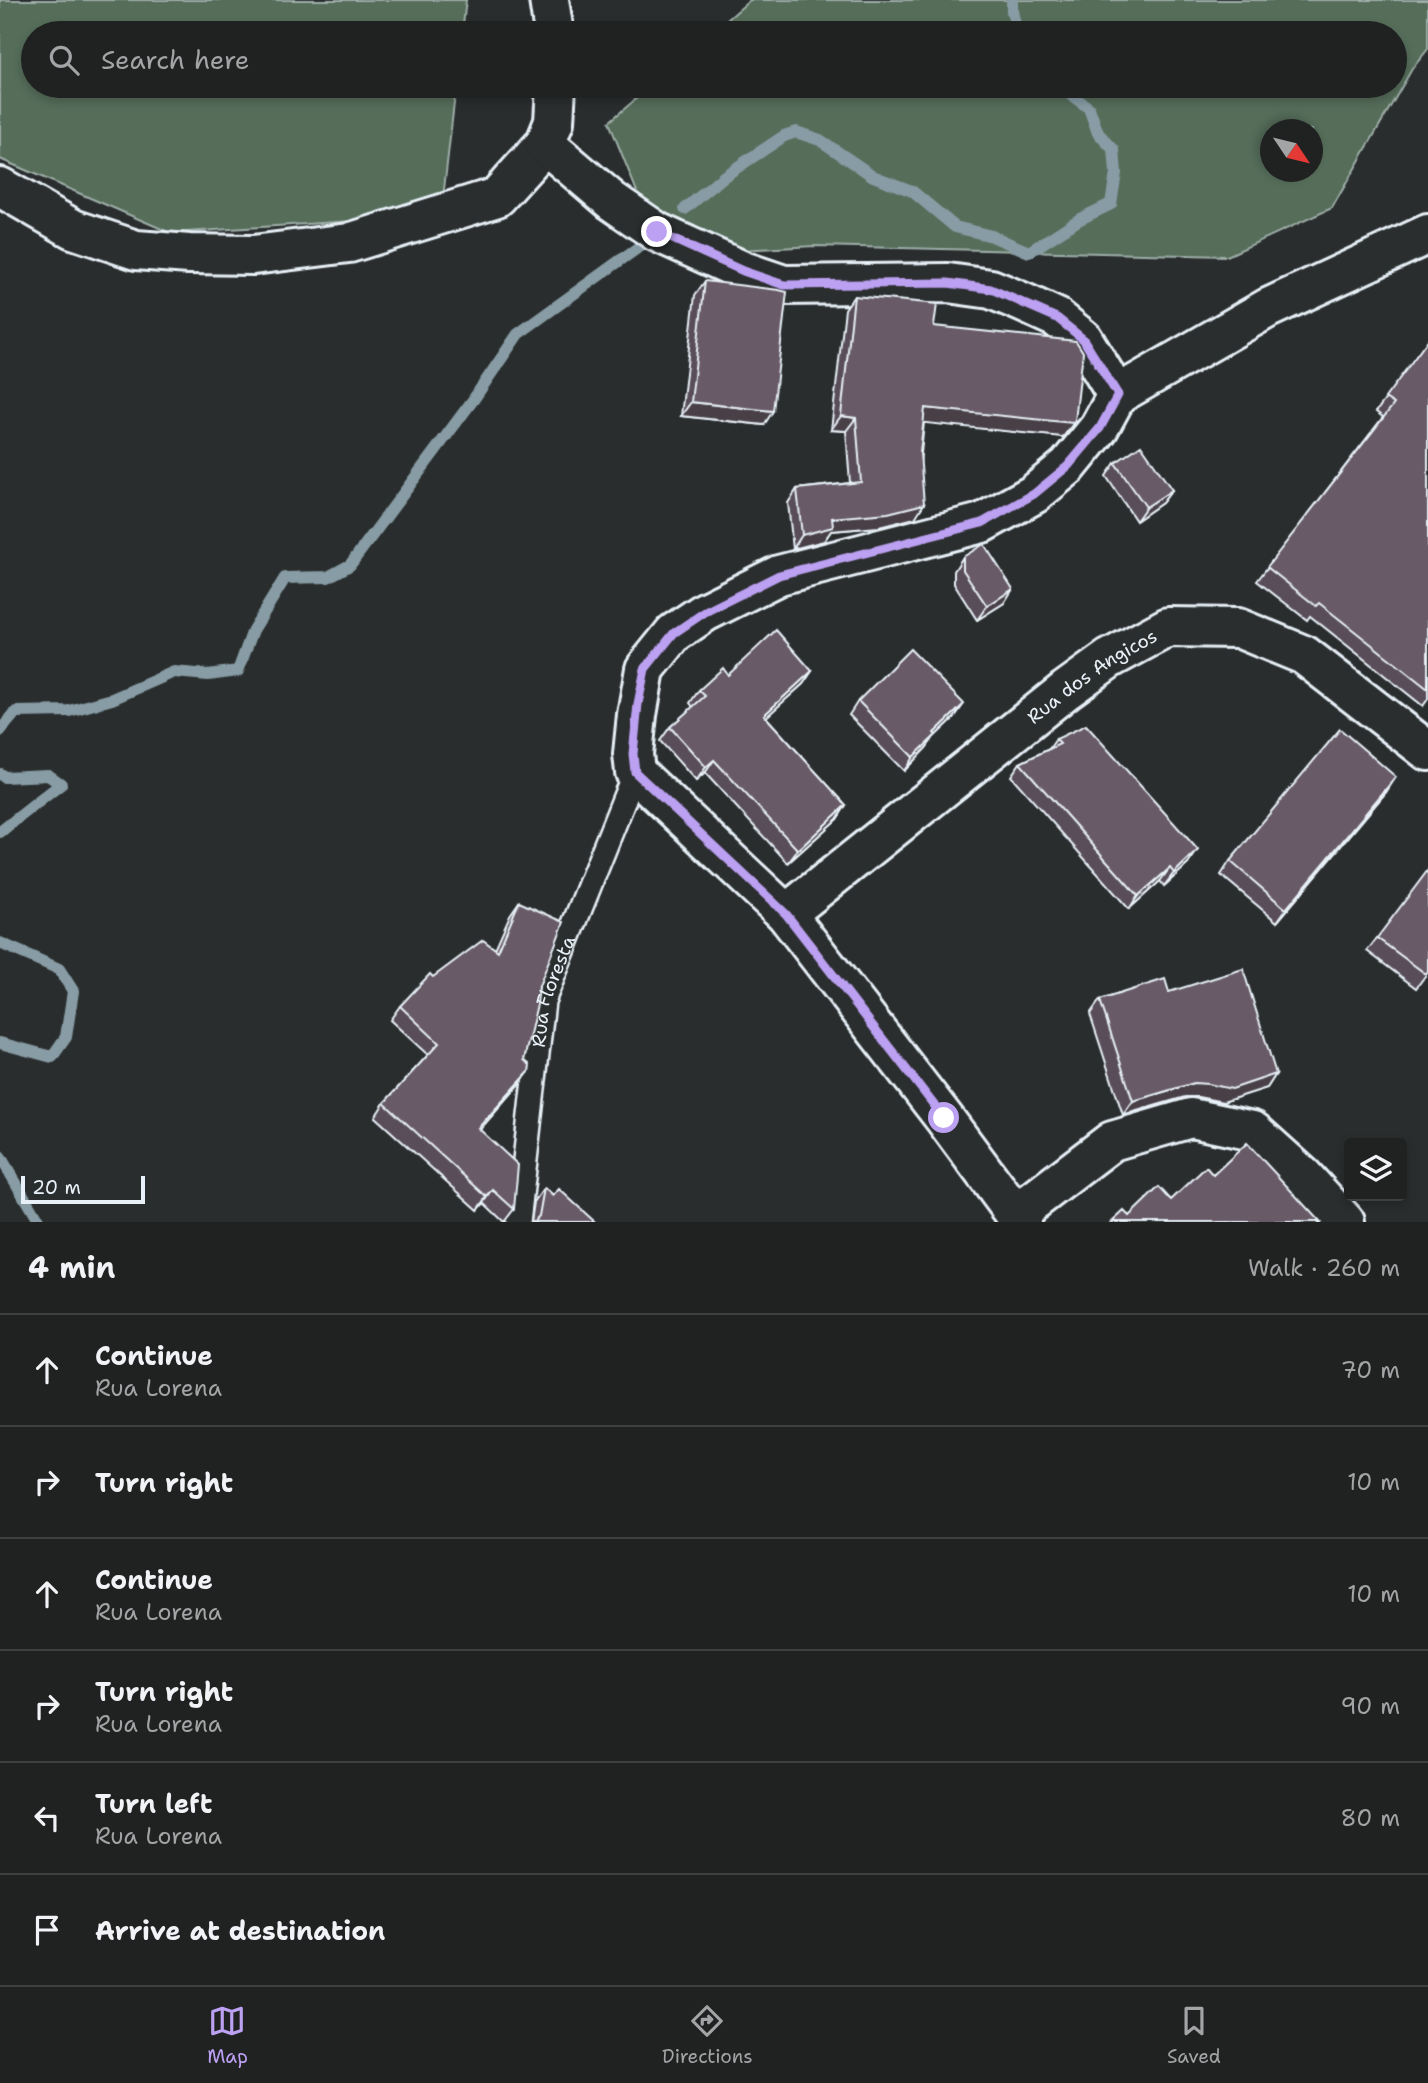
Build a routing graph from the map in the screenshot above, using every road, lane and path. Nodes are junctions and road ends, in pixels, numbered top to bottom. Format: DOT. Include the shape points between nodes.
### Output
graph roads {
  1 [pos="550,0"];
  2 [pos="553,21"];
  3 [pos="555,98"];
  4 [pos="545,144"];
  5 [pos="0,187"];
  6 [pos="1428,234"];
  7 [pos="1118,395"];
  8 [pos="1428,751"];
  9 [pos="635,772"];
  10 [pos="786,914"];
  11 [pos="1018,1218"];
  12 [pos="518,1222"];
  13 [pos="1345,1222"];
  1 -- 2 [label="street"];
  3 -- 4 [label="street" via="554,122"];
  4 -- 5 [label="street" via="497,197 349,243 253,255 136,250 74,229"];
  4 -- 7 [label="street" via="657,232 784,285 948,283 991,289 1023,302 1057,318 1083,339"];
  6 -- 7 [label="street" via="1268,308"];
  7 -- 9 [label="street" via="1100,428 1068,466 1034,494 982,523 779,575 674,633 645,669 633,754"];
  8 -- 10 [label="street, Rua dos Angicos" via="1304,655 1238,628 1168,627 1109,659 1066,690"];
  9 -- 10 [label="street"];
  9 -- 12 [label="lane, Rua Floresta" via="543,1001"];
  10 -- 11 [label="street"];
  11 -- 13 [label="street" via="1112,1142 1191,1118 1253,1131"];
}
